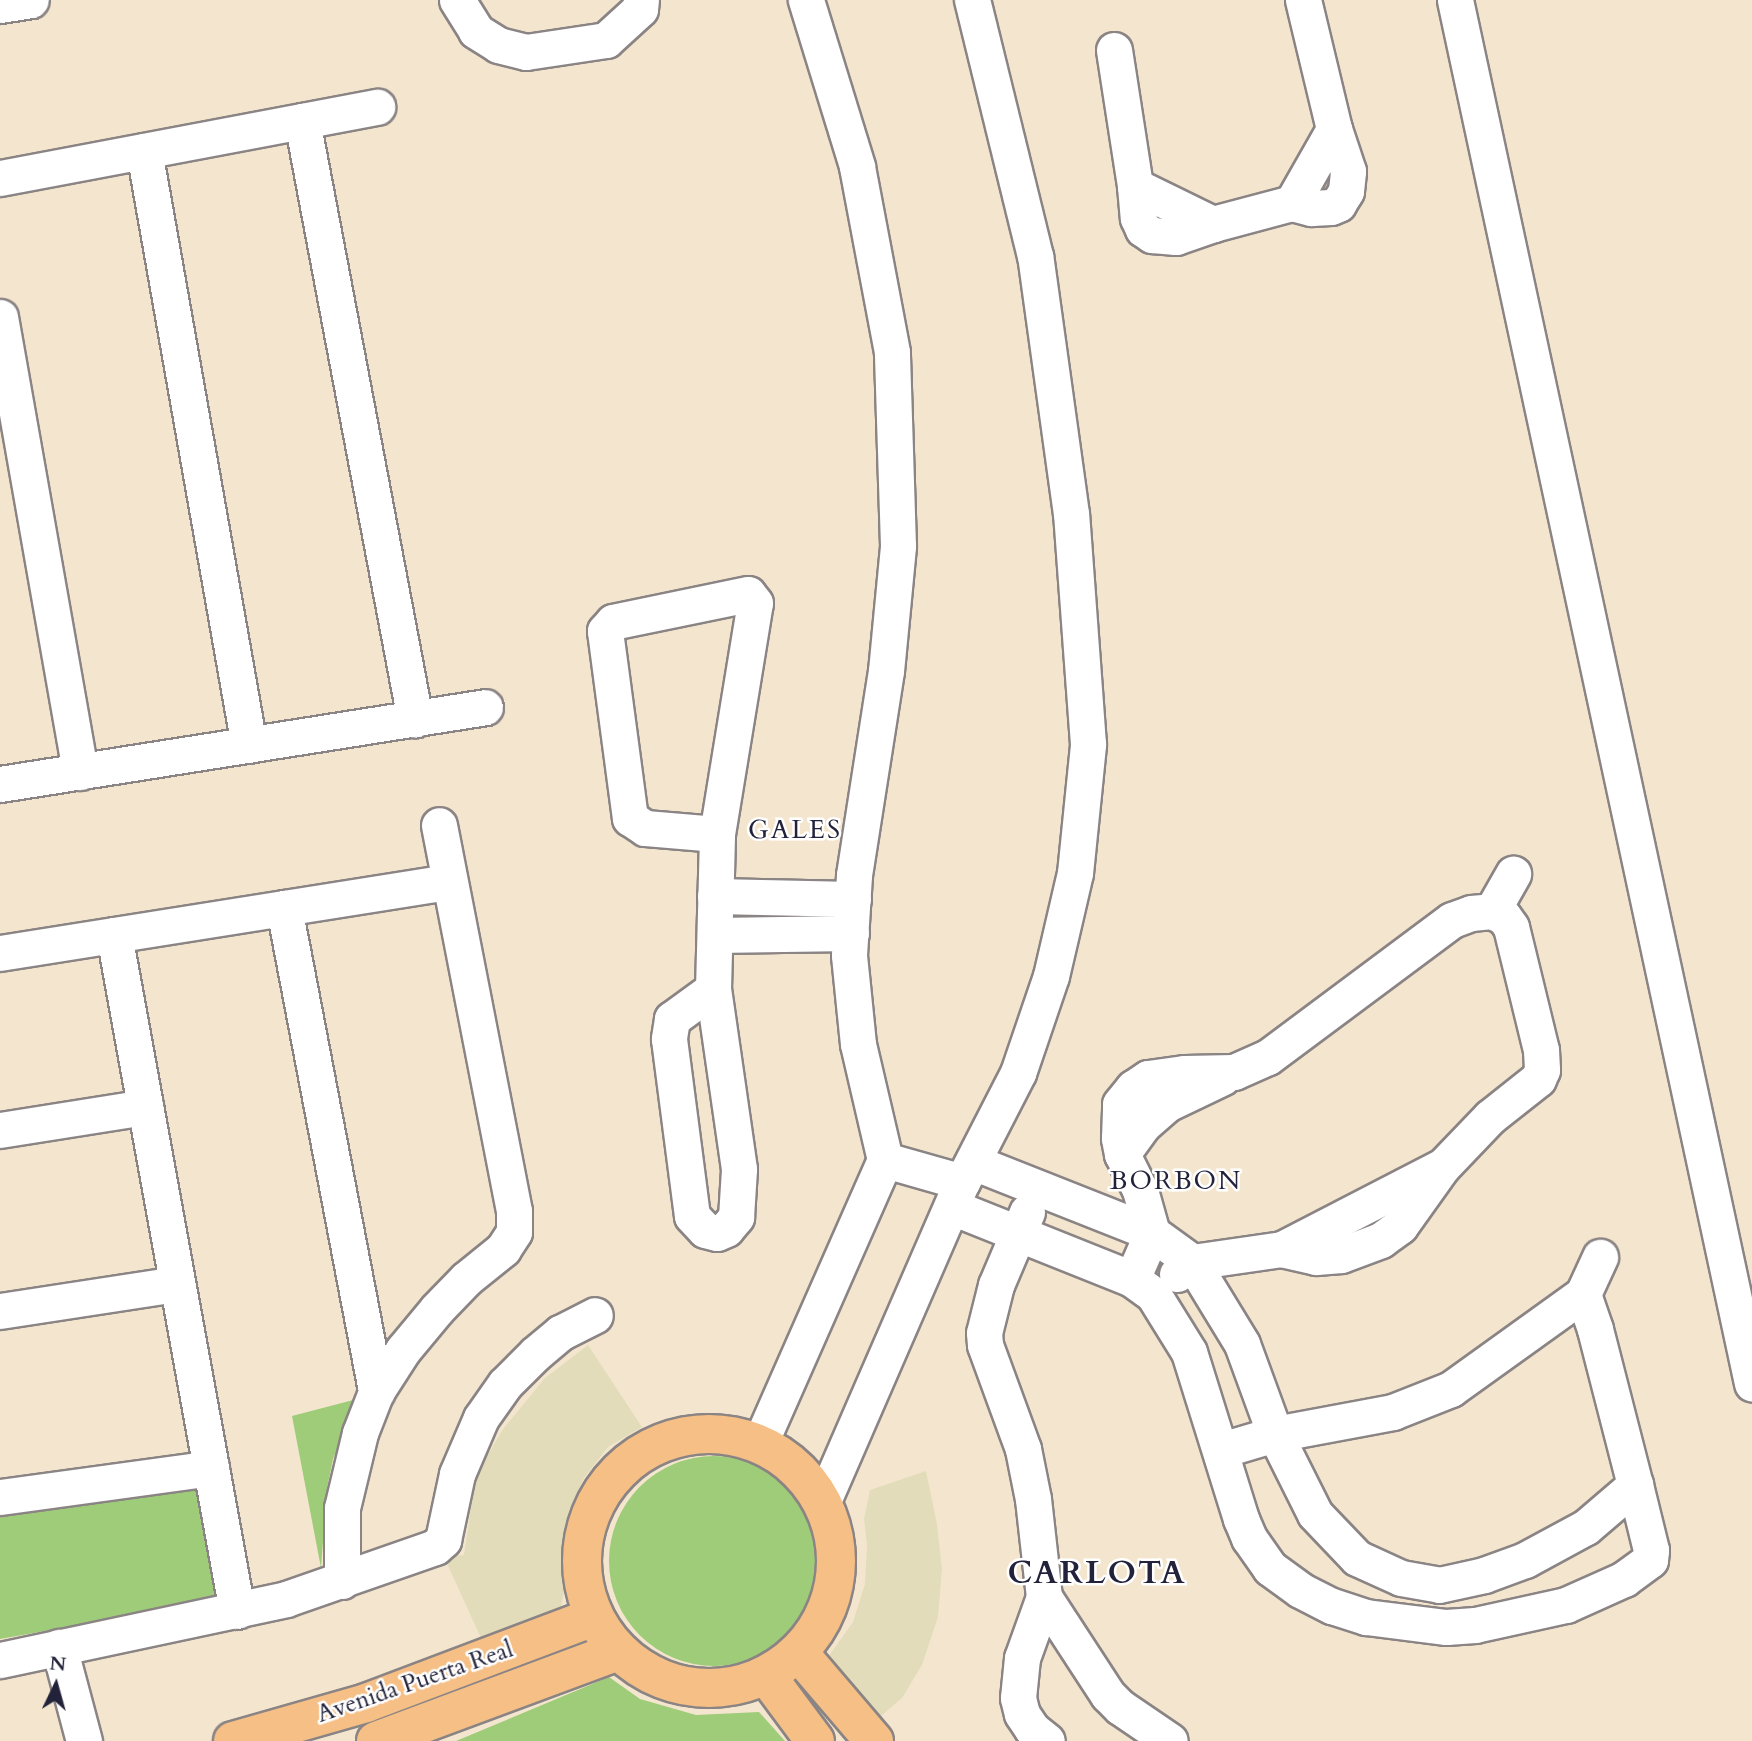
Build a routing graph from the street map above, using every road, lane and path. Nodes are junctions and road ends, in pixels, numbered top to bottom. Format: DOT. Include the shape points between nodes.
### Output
graph roads {
  1 [pos="31,0"];
  2 [pos="457,0"];
  3 [pos="641,0"];
  4 [pos="806,0"];
  5 [pos="972,0"];
  6 [pos="1303,0"];
  7 [pos="1455,0"];
  8 [pos="0,5"];
  9 [pos="1114,50"];
  10 [pos="377,107"];
  11 [pos="302,121"];
  12 [pos="144,151"];
  13 [pos="0,178"];
  14 [pos="0,317"];
  15 [pos="485,707"];
  16 [pos="415,719"];
  17 [pos="249,745"];
  18 [pos="80,772"];
  19 [pos="0,785"];
  20 [pos="439,825"];
  21 [pos="717,834"];
  22 [pos="1513,874"];
  23 [pos="449,882"];
  24 [pos="715,896"];
  25 [pos="284,908"];
  26 [pos="1492,911"];
  27 [pos="852,916"];
  28 [pos="114,935"];
  29 [pos="715,935"];
  30 [pos="0,953"];
  31 [pos="713,989"];
  32 [pos="145,1107"];
  33 [pos="0,1129"];
  34 [pos="885,1160"];
  35 [pos="962,1184"];
  36 [pos="1038,1188"];
  37 [pos="1018,1232"];
  38 [pos="1152,1233"];
  39 [pos="1600,1257"];
  40 [pos="1192,1262"];
  41 [pos="177,1284"];
  42 [pos="1142,1286"];
  43 [pos="1583,1294"];
  44 [pos="0,1311"];
  45 [pos="595,1315"];
  46 [pos="1752,1383"];
  47 [pos="376,1392"];
  48 [pos="1275,1434"];
  49 [pos="760,1443"];
  50 [pos="1220,1450"];
  51 [pos="211,1468"];
  52 [pos="1635,1485"];
  53 [pos="0,1497"];
  54 [pos="823,1501"];
  55 [pos="342,1581"];
  56 [pos="1439,1585"];
  57 [pos="1044,1597"];
  58 [pos="237,1611"];
  59 [pos="594,1617"];
  60 [pos="1446,1627"];
  61 [pos="50,1650"];
  62 [pos="618,1651"];
  63 [pos="798,1652"];
  64 [pos="0,1660"];
  65 [pos="766,1675"];
  66 [pos="65,1741"];
  67 [pos="84,1741"];
  68 [pos="233,1741"];
  69 [pos="376,1741"];
  70 [pos="815,1741"];
  71 [pos="874,1741"];
  72 [pos="1047,1741"];
  73 [pos="1170,1741"];
  1 -- 8 [label="street"];
  2 -- 3 [label="street" via="476,31 498,45 526,52 606,40 640,9"];
  4 -- 27 [label="street" via="857,166 892,352 898,546 886,671 867,775"];
  5 -- 35 [label="street" via="1035,256 1071,514 1088,744 1075,873 1051,976 1018,1073"];
  6 -- 9 [label="street" via="1334,129 1292,203 1213,224 1135,186"];
  7 -- 46 [label="street"];
  10 -- 11 [label="street"];
  11 -- 12 [label="street"];
  11 -- 16 [label="street"];
  12 -- 13 [label="street"];
  12 -- 17 [label="street"];
  14 -- 18 [label="street"];
  15 -- 16 [label="street"];
  16 -- 17 [label="street"];
  17 -- 18 [label="street"];
  18 -- 19 [label="street"];
  20 -- 23 [label="street"];
  21 -- 21 [label="street" via="755,603 748,594 612,622 605,631 630,818 645,828"];
  21 -- 24 [label="street"];
  22 -- 26 [label="street"];
  23 -- 25 [label="street"];
  23 -- 47 [label="street" via="514,1211 514,1232 503,1249 436,1309"];
  24 -- 27 [label="street"];
  24 -- 29 [label="street"];
  25 -- 28 [label="street"];
  25 -- 47 [label="street"];
  26 -- 38 [label="street" via="1452,920 1268,1057 1234,1072 1178,1073 1139,1083 1120,1104 1118,1130 1122,1154 1140,1190"];
  26 -- 40 [label="street" via="1511,927 1541,1050 1538,1079 1490,1117 1442,1167 1400,1226 1381,1240 1341,1255 1316,1257 1282,1249"];
  27 -- 29 [label="street"];
  27 -- 34 [label="street" via="849,955 858,1044"];
  28 -- 30 [label="street"];
  28 -- 32 [label="street"];
  29 -- 31 [label="street"];
  31 -- 31 [label="street" via="672,1019 669,1039 692,1216 705,1230 718,1233 736,1217 739,1170"];
  32 -- 33 [label="street"];
  32 -- 41 [label="street"];
  34 -- 35 [label="street"];
  34 -- 49 [label="street"];
  35 -- 36 [label="street"];
  35 -- 37 [label="street"];
  35 -- 54 [label="street"];
  36 -- 37 [label="street"];
  36 -- 38 [label="street"];
  37 -- 42 [label="street"];
  37 -- 57 [label="street" via="996,1285 984,1333 1023,1449"];
  38 -- 40 [label="street"];
  38 -- 42 [label="street"];
  39 -- 43 [label="street"];
  40 -- 42 [label="street"];
  40 -- 48 [label="street" via="1242,1344"];
  41 -- 44 [label="street"];
  41 -- 51 [label="street"];
  42 -- 50 [label="street" via="1189,1352"];
  43 -- 48 [label="street" via="1451,1389 1393,1412"];
  43 -- 52 [label="street"];
  45 -- 55 [label="street" via="560,1333 535,1354 505,1384 481,1418 457,1474 443,1540 427,1551"];
  47 -- 55 [label="street" via="360,1433 342,1508"];
  48 -- 50 [label="street"];
  48 -- 56 [label="street" via="1315,1514 1357,1558 1401,1578"];
  49 -- 54 [label="main road" via="796,1467"];
  49 -- 59 [label="main road" via="717,1433 672,1438 632,1458 602,1490 584,1531 581,1575"];
  50 -- 60 [label="street" via="1245,1528 1270,1568 1332,1606 1366,1617"];
  51 -- 53 [label="street"];
  51 -- 58 [label="street"];
  52 -- 56 [label="street" via="1586,1527 1525,1560"];
  52 -- 60 [label="street" via="1651,1550 1647,1564 1566,1605 1504,1621"];
  54 -- 63 [label="main road" via="836,1540 836,1580 823,1619"];
  55 -- 58 [label="street"];
  56 -- 60 [label="street"];
  57 -- 72 [label="street" via="1027,1639 1017,1689 1022,1714"];
  57 -- 73 [label="street" via="1108,1695"];
  58 -- 61 [label="street"];
  59 -- 62 [label="main road"];
  59 -- 68 [label="main road, Avenida Puerta Real" via="366,1703"];
  61 -- 64 [label="street"];
  61 -- 66 [label="street"];
  61 -- 67 [label="street"];
  62 -- 65 [label="main road" via="650,1674 688,1687 728,1687"];
  62 -- 69 [label="main road, Avenida Puerta Real"];
  63 -- 65 [label="main road"];
  63 -- 71 [label="main road"];
  65 -- 70 [label="main road"];
}
